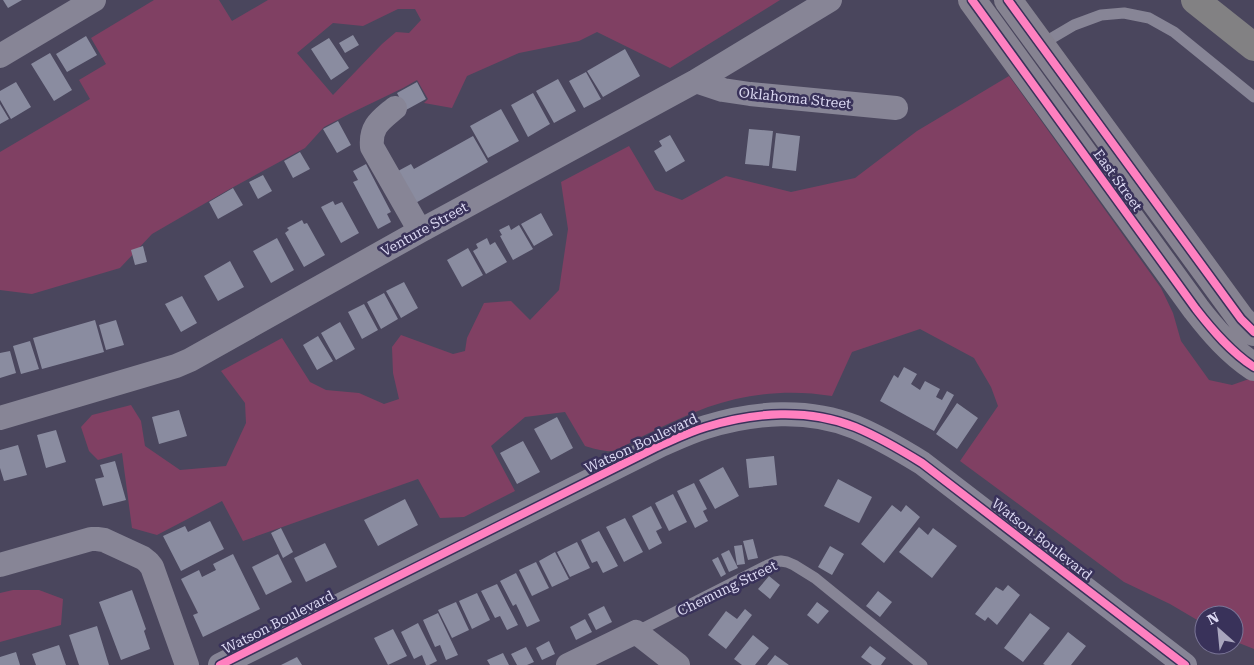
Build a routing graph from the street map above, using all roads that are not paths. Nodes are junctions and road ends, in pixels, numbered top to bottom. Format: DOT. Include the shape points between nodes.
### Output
graph roads {
  1 [pos="94,0"];
  2 [pos="830,0"];
  3 [pos="972,0"];
  4 [pos="1008,0"];
  5 [pos="1195,0"];
  6 [pos="1040,45"];
  7 [pos="1254,47"];
  8 [pos="0,56"];
  9 [pos="696,81"];
  10 [pos="1254,97"];
  11 [pos="395,108"];
  12 [pos="896,108"];
  13 [pos="420,231"];
  14 [pos="1254,332"];
  15 [pos="1254,366"];
  16 [pos="0,418"];
  17 [pos="0,565"];
  18 [pos="636,632"];
  19 [pos="186,665"];
  20 [pos="220,665"];
  21 [pos="568,665"];
  22 [pos="678,665"];
  23 [pos="922,665"];
  24 [pos="1186,665"];
  1 -- 8 [label="street"];
  2 -- 9 [label="street, Venture Street"];
  3 -- 15 [label="main road, East Street" via="1196,309 1219,337"];
  4 -- 6 [label="main road, East Street"];
  5 -- 7 [label="highway"];
  6 -- 10 [label="lane" via="1074,25 1101,15 1124,13 1149,18 1174,32"];
  6 -- 14 [label="main road, East Street" via="1241,319"];
  9 -- 12 [label="street, Oklahoma Street" via="750,94"];
  9 -- 13 [label="street, Venture Street"];
  11 -- 13 [label="street" via="374,129 372,147"];
  13 -- 16 [label="street, Venture Street" via="190,360"];
  17 -- 19 [label="street" via="91,539 104,540 143,558 152,567"];
  18 -- 21 [label="street, Chemung Street"];
  18 -- 22 [label="street"];
  18 -- 23 [label="lane, Chemung Street" via="781,561 815,578"];
  20 -- 24 [label="street, Watson Boulevard" via="648,451 705,427 777,414 803,415 845,424 908,454"];
}
